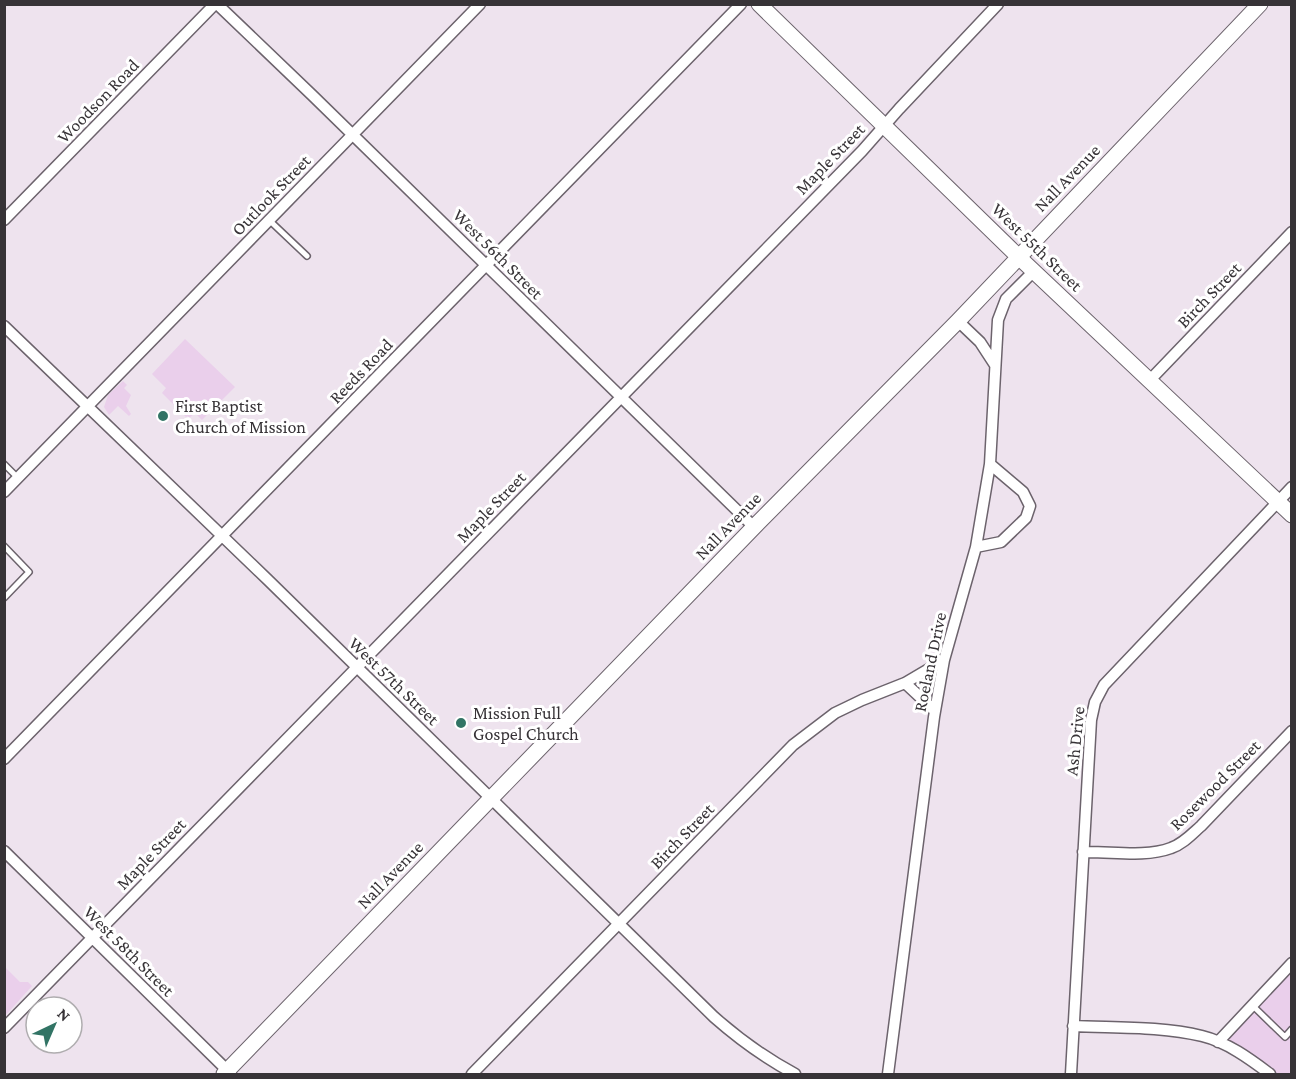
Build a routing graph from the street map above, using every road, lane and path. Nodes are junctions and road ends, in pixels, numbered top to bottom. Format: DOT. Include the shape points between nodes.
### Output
graph roads {
  1 [pos="216,4"];
  2 [pos="480,4"];
  3 [pos="741,4"];
  4 [pos="759,4"];
  5 [pos="998,4"];
  6 [pos="1260,4"];
  7 [pos="884,126"];
  8 [pos="353,135"];
  9 [pos="4,220"];
  10 [pos="269,220"];
  11 [pos="1292,232"];
  12 [pos="308,256"];
  13 [pos="1019,257"];
  14 [pos="487,266"];
  15 [pos="1034,272"];
  16 [pos="958,321"];
  17 [pos="4,327"];
  18 [pos="995,365"];
  19 [pos="1150,380"];
  20 [pos="621,398"];
  21 [pos="87,407"];
  22 [pos="4,464"];
  23 [pos="990,464"];
  24 [pos="18,478"];
  25 [pos="1292,487"];
  26 [pos="4,492"];
  27 [pos="1278,501"];
  28 [pos="1292,514"];
  29 [pos="754,527"];
  30 [pos="222,537"];
  31 [pos="4,546"];
  32 [pos="976,547"];
  33 [pos="4,598"];
  34 [pos="944,660"];
  35 [pos="357,668"];
  36 [pos="905,683"];
  37 [pos="935,711"];
  38 [pos="1292,731"];
  39 [pos="4,759"];
  40 [pos="491,798"];
  41 [pos="4,851"];
  42 [pos="1083,852"];
  43 [pos="620,924"];
  44 [pos="93,938"];
  45 [pos="1292,963"];
  46 [pos="1252,1005"];
  47 [pos="1073,1026"];
  48 [pos="4,1028"];
  49 [pos="1292,1029"];
  50 [pos="1285,1036"];
  51 [pos="1218,1042"];
  52 [pos="1292,1043"];
  53 [pos="481,1066"];
  54 [pos="227,1073"];
  55 [pos="472,1074"];
  56 [pos="489,1074"];
  57 [pos="795,1074"];
  58 [pos="888,1074"];
  59 [pos="1071,1074"];
  60 [pos="1270,1074"];
  1 -- 8 [label="street, West 56th Street"];
  1 -- 9 [label="street, Woodson Road"];
  2 -- 8 [label="street, Outlook Street"];
  3 -- 14 [label="street, Reeds Road"];
  4 -- 7 [label="street, West 55th Street"];
  5 -- 7 [label="street, Maple Street"];
  6 -- 13 [label="street, Nall Avenue"];
  7 -- 13 [label="street, West 55th Street"];
  7 -- 20 [label="street, Maple Street"];
  8 -- 10 [label="street, Outlook Street"];
  8 -- 14 [label="street, West 56th Street"];
  10 -- 12 [label="lane"];
  10 -- 21 [label="street, Outlook Street"];
  11 -- 19 [label="street, Birch Street"];
  13 -- 15 [label="street, West 55th Street"];
  13 -- 16 [label="street, Nall Avenue"];
  14 -- 20 [label="street, West 56th Street"];
  14 -- 30 [label="street, Reeds Road"];
  15 -- 18 [label="street, Roeland Drive" via="1006,299 998,320"];
  15 -- 19 [label="street, West 55th Street"];
  16 -- 18 [label="street" via="980,342"];
  16 -- 29 [label="street, Nall Avenue"];
  17 -- 21 [label="street, West 57th Street"];
  18 -- 23 [label="street, Roeland Drive"];
  19 -- 27 [label="street, West 55th Street"];
  20 -- 29 [label="street, West 56th Street"];
  20 -- 35 [label="street, Maple Street"];
  21 -- 24 [label="street, Outlook Street"];
  21 -- 30 [label="street, West 57th Street"];
  22 -- 24 [label="lane"];
  23 -- 32 [label="street, Roeland Drive"];
  23 -- 32 [label="street" via="1023,492 1030,506 1026,518 1001,542"];
  24 -- 26 [label="street, Outlook Street"];
  25 -- 27 [label="street, Ash Drive"];
  27 -- 28 [label="street, West 55th Street"];
  27 -- 42 [label="street, Ash Drive" via="1104,685 1091,720"];
  29 -- 40 [label="street, Nall Avenue"];
  30 -- 35 [label="street, West 57th Street"];
  30 -- 39 [label="street, Reeds Road"];
  31 -- 33 [label="lane" via="29,572"];
  32 -- 34 [label="street, Roeland Drive"];
  34 -- 36 [label="street, Birch Street"];
  34 -- 37 [label="street, Roeland Drive"];
  35 -- 40 [label="street, West 57th Street"];
  35 -- 44 [label="street, Maple Street"];
  36 -- 37 [label="street"];
  36 -- 43 [label="street, Birch Street" via="835,713 793,745"];
  37 -- 58 [label="street, Roeland Drive"];
  38 -- 42 [label="street, Rosewood Street" via="1188,839 1173,848 1156,852"];
  40 -- 43 [label="street, West 57th Street"];
  40 -- 54 [label="street, Nall Avenue"];
  41 -- 44 [label="street, West 58th Street"];
  42 -- 47 [label="street, Ash Drive"];
  43 -- 53 [label="street, Birch Street"];
  43 -- 57 [label="street, West 57th Street" via="740,1040"];
  44 -- 48 [label="street, Maple Street"];
  44 -- 54 [label="street, West 58th Street"];
  45 -- 46 [label="street"];
  46 -- 50 [label="lane"];
  46 -- 51 [label="street"];
  47 -- 51 [label="street" via="1174,1032"];
  47 -- 59 [label="street, Ash Drive"];
  49 -- 50 [label="lane"];
  50 -- 52 [label="lane"];
  51 -- 60 [label="street"];
  53 -- 55 [label="street, Birch Street"];
  53 -- 56 [label="street"];
}
